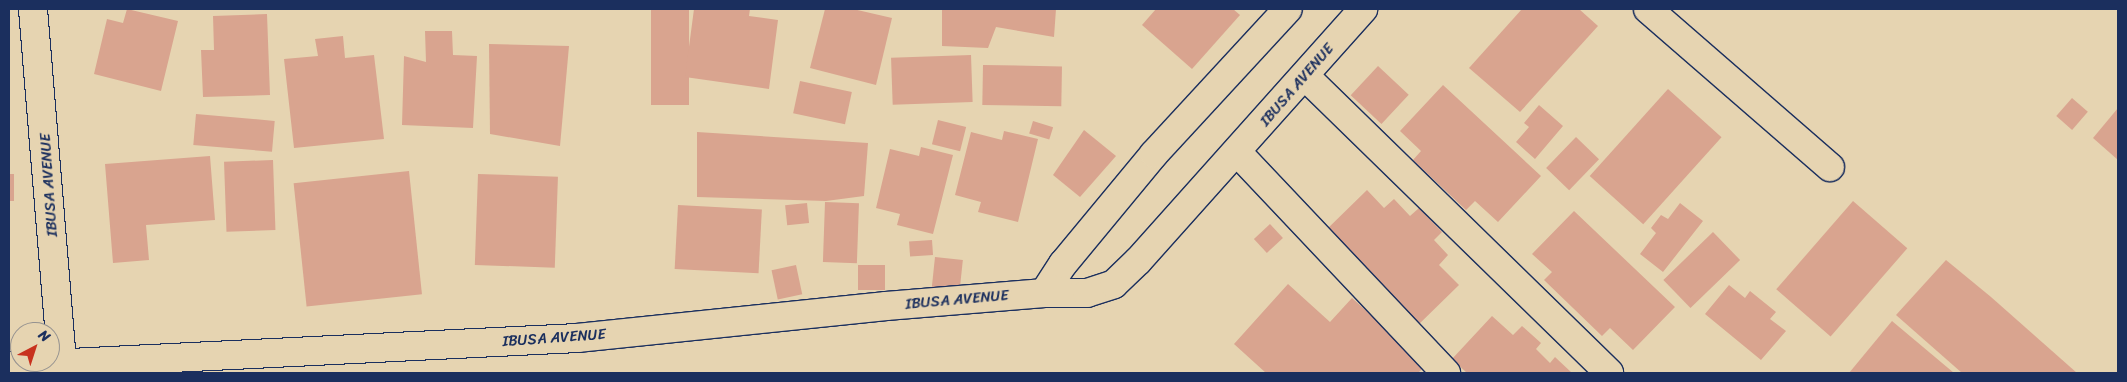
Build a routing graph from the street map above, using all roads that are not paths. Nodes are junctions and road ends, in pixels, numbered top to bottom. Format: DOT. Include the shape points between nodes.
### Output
graph roads {
  1 [pos="33,9"];
  2 [pos="1288,9"];
  3 [pos="1363,9"];
  4 [pos="1648,9"];
  5 [pos="1305,76"];
  6 [pos="1238,153"];
  7 [pos="1830,167"];
  8 [pos="1044,293"];
  9 [pos="9,366"];
  10 [pos="63,368"];
  11 [pos="1446,373"];
  12 [pos="1609,373"];
  1 -- 10 [label="street, IBUSA AVENUE"];
  2 -- 8 [label="street" via="1154,154 1063,264"];
  3 -- 5 [label="street, IBUSA AVENUE"];
  4 -- 7 [label="street"];
  5 -- 6 [label="street, IBUSA AVENUE"];
  5 -- 12 [label="street"];
  6 -- 8 [label="street, IBUSA AVENUE" via="1114,284 1087,293"];
  6 -- 11 [label="street"];
  8 -- 10 [label="street, IBUSA AVENUE" via="577,338"];
  9 -- 10 [label="street"];
}
